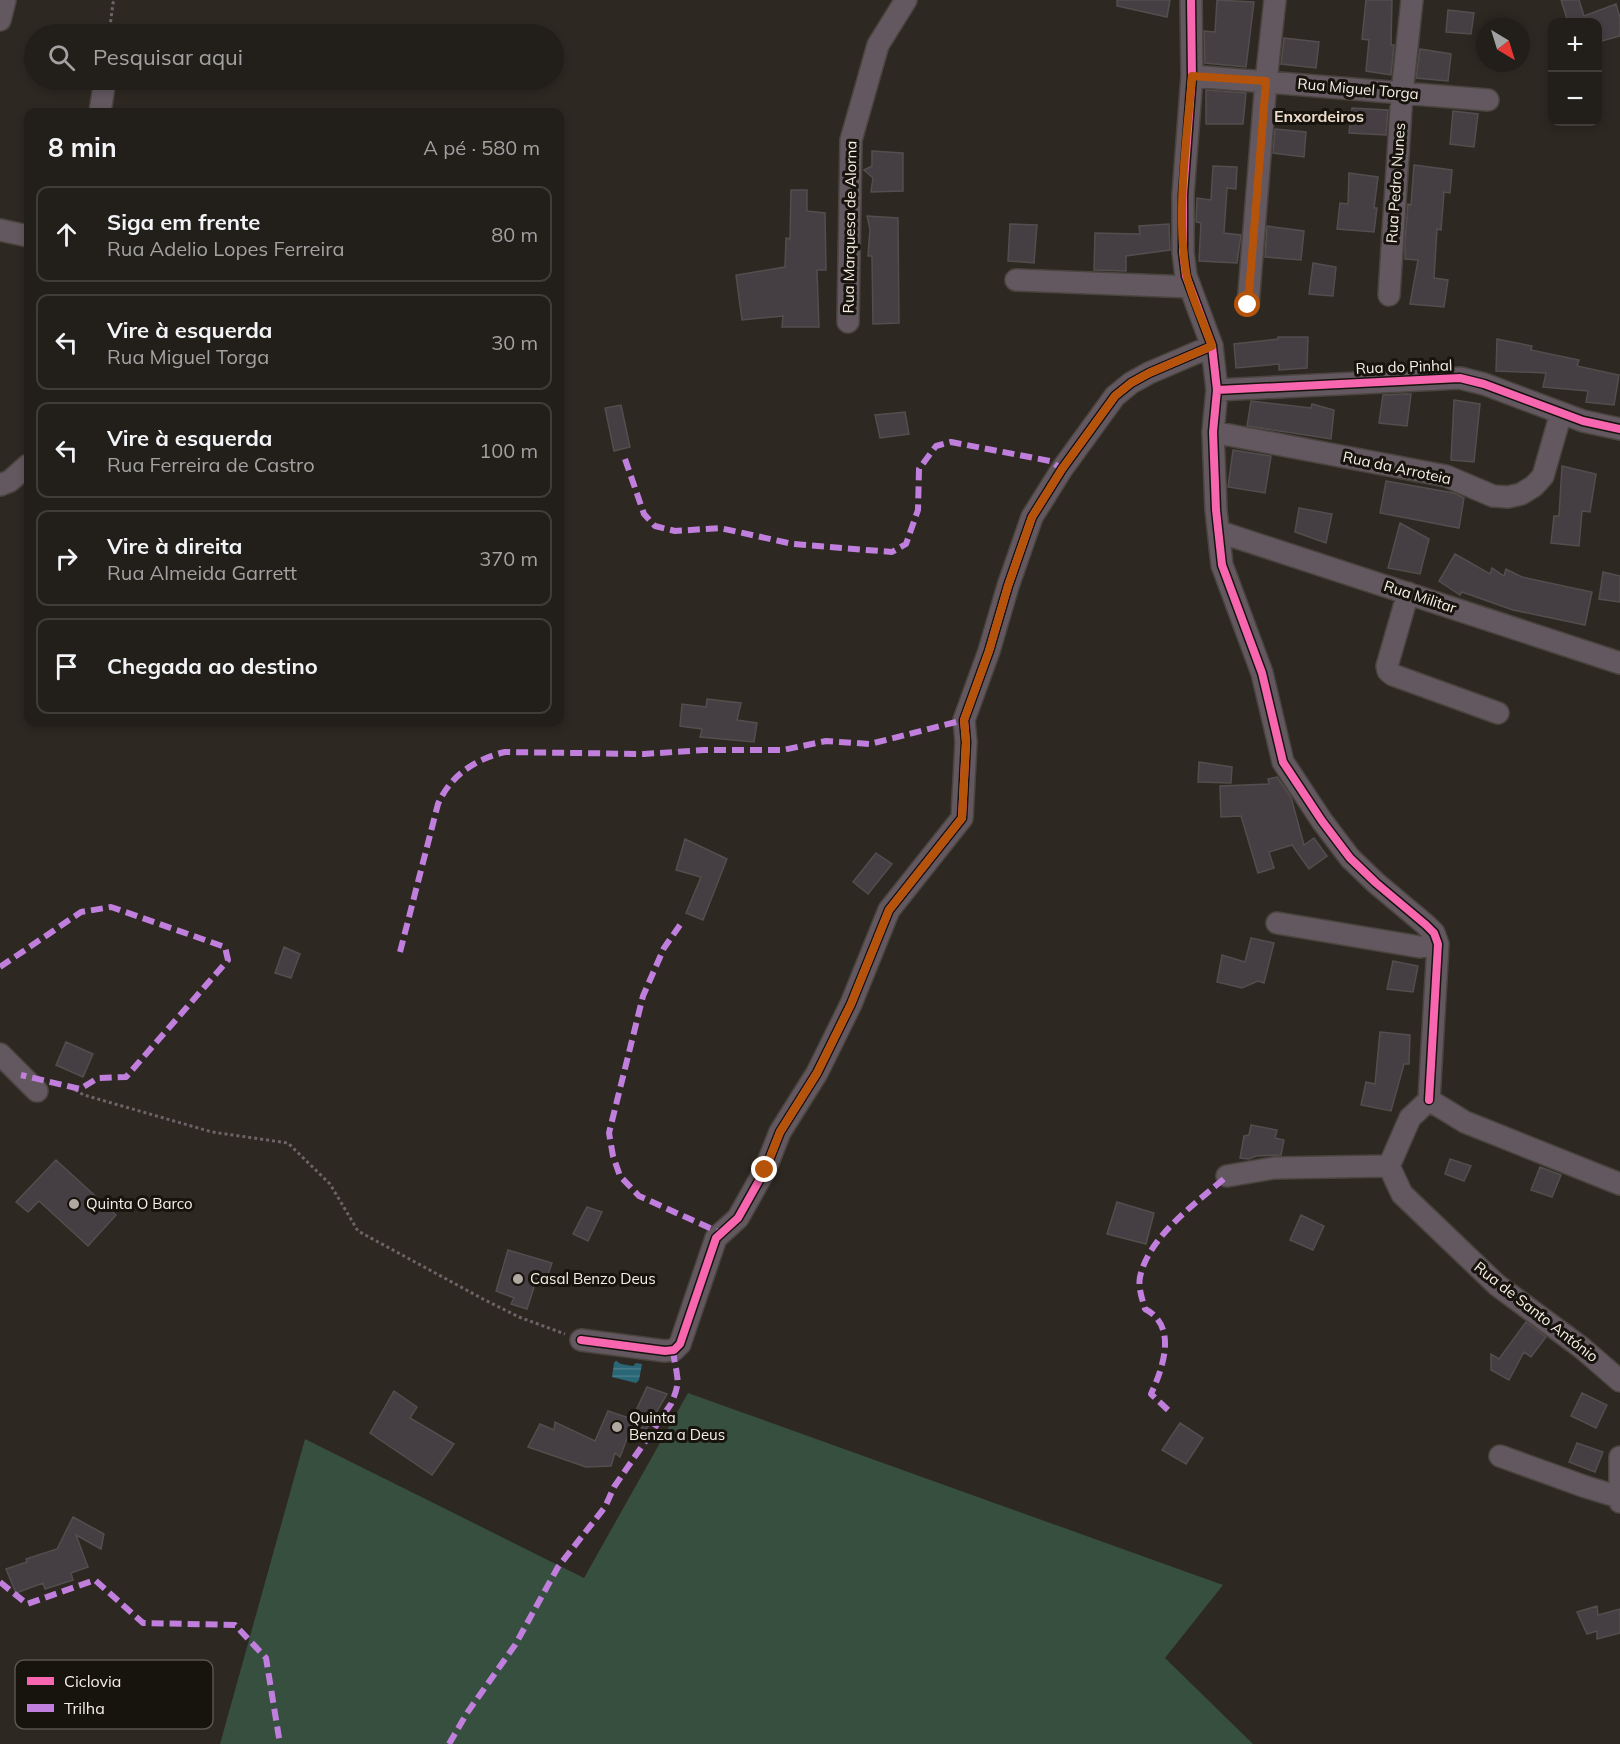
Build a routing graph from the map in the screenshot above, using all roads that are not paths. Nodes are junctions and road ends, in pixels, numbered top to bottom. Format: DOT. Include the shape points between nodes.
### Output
graph roads {
  1 [pos="5,0"];
  2 [pos="906,0"];
  3 [pos="1191,0"];
  4 [pos="1275,0"];
  5 [pos="1412,0"];
  6 [pos="0,21"];
  7 [pos="1192,76"];
  8 [pos="1266,81"];
  9 [pos="103,90"];
  10 [pos="1402,93"];
  11 [pos="1488,100"];
  12 [pos="101,108"];
  13 [pos="0,230"];
  14 [pos="24,235"];
  15 [pos="1016,280"];
  16 [pos="1191,287"];
  17 [pos="1389,295"];
  18 [pos="1248,305"];
  19 [pos="848,322"];
  20 [pos="1212,346"];
  21 [pos="1216,390"];
  22 [pos="1561,413"];
  23 [pos="1620,429"];
  24 [pos="1213,432"];
  25 [pos="24,469"];
  26 [pos="0,484"];
  27 [pos="1220,532"];
  28 [pos="1408,593"];
  29 [pos="1620,663"];
  30 [pos="1498,713"];
  31 [pos="1276,923"];
  32 [pos="1438,944"];
  33 [pos="0,1054"];
  34 [pos="37,1091"];
  35 [pos="1429,1100"];
  36 [pos="1389,1166"];
  37 [pos="1227,1176"];
  38 [pos="1620,1184"];
  39 [pos="581,1340"];
  40 [pos="1620,1380"];
  41 [pos="1500,1456"];
  42 [pos="1620,1457"];
  43 [pos="1619,1497"];
  44 [pos="1620,1502"];
  1 -- 6 [label="street"];
  2 -- 19 [label="street, Rua Marquesa de Alorna" via="878,45 851,140"];
  3 -- 7 [label="street"];
  4 -- 8 [label="street"];
  5 -- 10 [label="street, Rua Pedro Nunes"];
  7 -- 8 [label="street, Rua Miguel Torga"];
  7 -- 16 [label="street" via="1183,226"];
  8 -- 10 [label="street, Rua Miguel Torga"];
  8 -- 18 [label="street"];
  9 -- 12 [label="street"];
  10 -- 11 [label="street, Rua Miguel Torga"];
  10 -- 17 [label="street, Rua Pedro Nunes"];
  13 -- 14 [label="street"];
  15 -- 16 [label="street"];
  16 -- 20 [label="street"];
  20 -- 21 [label="street"];
  20 -- 39 [label="street" via="1149,373 1115,396 1032,517 964,720 962,818 889,910 851,1004 817,1073 780,1132 765,1170 738,1218 716,1238 680,1344 665,1351"];
  21 -- 22 [label="street, Rua do Pinhal" via="1460,378"];
  21 -- 24 [label="street"];
  22 -- 23 [label="street, Rua do Pinhal"];
  22 -- 24 [label="street, Rua da Arroteia" via="1543,476 1528,490 1508,497 1493,496 1446,476"];
  24 -- 27 [label="street"];
  25 -- 26 [label="street"];
  27 -- 28 [label="street, Rua Militar"];
  27 -- 32 [label="street" via="1222,565 1262,673 1283,762 1350,858 1426,925"];
  28 -- 29 [label="street, Rua Militar"];
  28 -- 30 [label="street" via="1388,671"];
  31 -- 32 [label="street" via="1420,947"];
  32 -- 35 [label="street"];
  33 -- 34 [label="street"];
  35 -- 36 [label="street" via="1410,1118"];
  35 -- 38 [label="street" via="1466,1122"];
  36 -- 37 [label="street" via="1274,1168"];
  36 -- 40 [label="street, Rua de Santo António" via="1402,1194 1497,1286"];
  41 -- 43 [label="street"];
  42 -- 43 [label="street"];
  43 -- 44 [label="street"];
}
